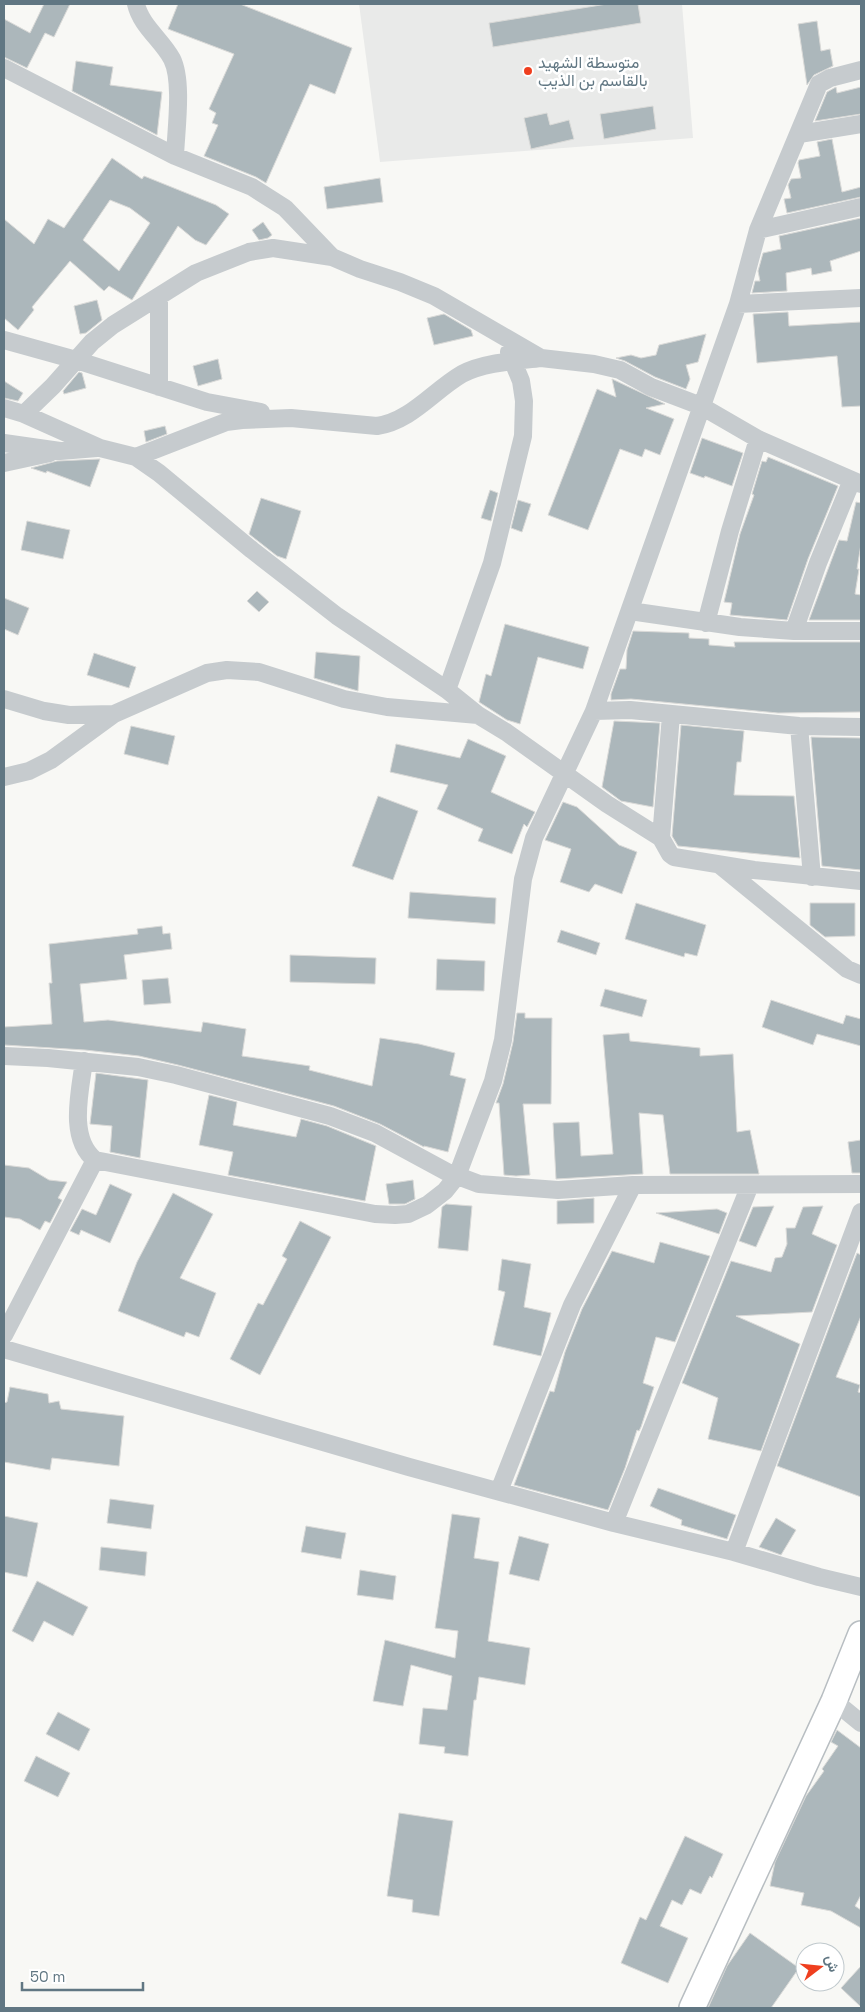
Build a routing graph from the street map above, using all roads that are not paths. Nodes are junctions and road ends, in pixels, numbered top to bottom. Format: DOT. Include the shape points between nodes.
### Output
graph roads {
  1 [pos="136,4"];
  2 [pos="4,68"];
  3 [pos="861,70"];
  4 [pos="861,124"];
  5 [pos="799,134"];
  6 [pos="175,156"];
  7 [pos="861,207"];
  8 [pos="758,230"];
  9 [pos="332,257"];
  10 [pos="159,296"];
  11 [pos="861,298"];
  12 [pos="738,304"];
  13 [pos="501,336"];
  14 [pos="4,340"];
  15 [pos="542,358"];
  16 [pos="76,360"];
  17 [pos="514,361"];
  18 [pos="159,387"];
  19 [pos="701,406"];
  20 [pos="4,408"];
  21 [pos="24,414"];
  22 [pos="291,418"];
  23 [pos="758,439"];
  24 [pos="4,443"];
  25 [pos="100,448"];
  26 [pos="60,450"];
  27 [pos="136,457"];
  28 [pos="4,463"];
  29 [pos="857,482"];
  30 [pos="630,611"];
  31 [pos="706,622"];
  32 [pos="794,631"];
  33 [pos="861,631"];
  34 [pos="447,690"];
  35 [pos="4,699"];
  36 [pos="594,711"];
  37 [pos="114,714"];
  38 [pos="672,714"];
  39 [pos="478,715"];
  40 [pos="800,726"];
  41 [pos="861,727"];
  42 [pos="565,774"];
  43 [pos="4,777"];
  44 [pos="661,838"];
  45 [pos="720,866"];
  46 [pos="812,877"];
  47 [pos="861,881"];
  48 [pos="861,975"];
  49 [pos="4,1056"];
  50 [pos="84,1061"];
  51 [pos="95,1160"];
  52 [pos="457,1176"];
  53 [pos="633,1184"];
  54 [pos="861,1184"];
  55 [pos="750,1185"];
  56 [pos="861,1212"];
  57 [pos="4,1335"];
  58 [pos="4,1349"];
  59 [pos="499,1491"];
  60 [pos="614,1523"];
  61 [pos="734,1552"];
  62 [pos="861,1587"];
  63 [pos="861,1634"];
  64 [pos="834,1701"];
  65 [pos="861,1724"];
  66 [pos="692,2008"];
  1 -- 6 [label="street" via="144,22 172,58 176,71"];
  2 -- 6 [label="street"];
  3 -- 5 [label="street" via="819,84"];
  4 -- 5 [label="street"];
  5 -- 8 [label="street"];
  6 -- 9 [label="street" via="252,187 285,208"];
  7 -- 8 [label="street"];
  8 -- 12 [label="street"];
  9 -- 10 [label="street" via="273,248 249,252 196,273"];
  9 -- 13 [label="street" via="434,296"];
  10 -- 16 [label="street" via="113,325"];
  10 -- 18 [label="street"];
  11 -- 12 [label="street"];
  12 -- 19 [label="street"];
  13 -- 15 [label="street"];
  13 -- 17 [label="street"];
  14 -- 16 [label="street"];
  15 -- 17 [label="street"];
  15 -- 19 [label="street" via="620,370 652,387"];
  16 -- 18 [label="street"];
  16 -- 21 [label="street"];
  17 -- 22 [label="street" via="462,374 390,424 377,426"];
  17 -- 34 [label="street" via="524,401 523,436 492,564"];
  18 -- 22 [label="street" via="207,402"];
  19 -- 23 [label="street"];
  19 -- 30 [label="street"];
  20 -- 21 [label="street"];
  21 -- 25 [label="street"];
  22 -- 27 [label="street" via="226,422"];
  23 -- 29 [label="street"];
  23 -- 31 [label="street"];
  24 -- 26 [label="street"];
  25 -- 26 [label="street"];
  25 -- 27 [label="street"];
  26 -- 28 [label="street"];
  27 -- 34 [label="street" via="338,616"];
  29 -- 32 [label="street" via="818,563"];
  30 -- 31 [label="street"];
  30 -- 36 [label="street"];
  31 -- 32 [label="street"];
  32 -- 33 [label="street"];
  34 -- 39 [label="street"];
  35 -- 37 [label="street" via="70,715"];
  36 -- 38 [label="street"];
  36 -- 42 [label="street"];
  37 -- 39 [label="street" via="206,673 227,670 259,672 344,699 388,707"];
  37 -- 43 [label="street" via="52,760 29,771"];
  38 -- 40 [label="street"];
  38 -- 44 [label="street"];
  39 -- 42 [label="street"];
  40 -- 41 [label="street"];
  40 -- 46 [label="street"];
  42 -- 44 [label="street"];
  42 -- 52 [label="street" via="534,838 523,879 504,1040 494,1081"];
  44 -- 45 [label="street" via="674,857"];
  45 -- 46 [label="street"];
  45 -- 48 [label="street" via="847,969"];
  46 -- 47 [label="street"];
  49 -- 50 [label="street"];
  50 -- 51 [label="street" via="78,1108 80,1134 88,1154"];
  50 -- 52 [label="street" via="176,1075 330,1116 375,1132"];
  51 -- 52 [label="street" via="395,1216 426,1205 445,1191"];
  51 -- 57 [label="street"];
  52 -- 53 [label="street" via="479,1184 558,1190"];
  53 -- 55 [label="street"];
  53 -- 59 [label="street" via="572,1305"];
  54 -- 55 [label="street"];
  55 -- 60 [label="street"];
  56 -- 61 [label="street"];
  58 -- 59 [label="street"];
  59 -- 60 [label="street"];
  60 -- 61 [label="street"];
  61 -- 62 [label="street"];
  63 -- 64 [label="street"];
  64 -- 65 [label="street"];
  64 -- 66 [label="street"];
}
